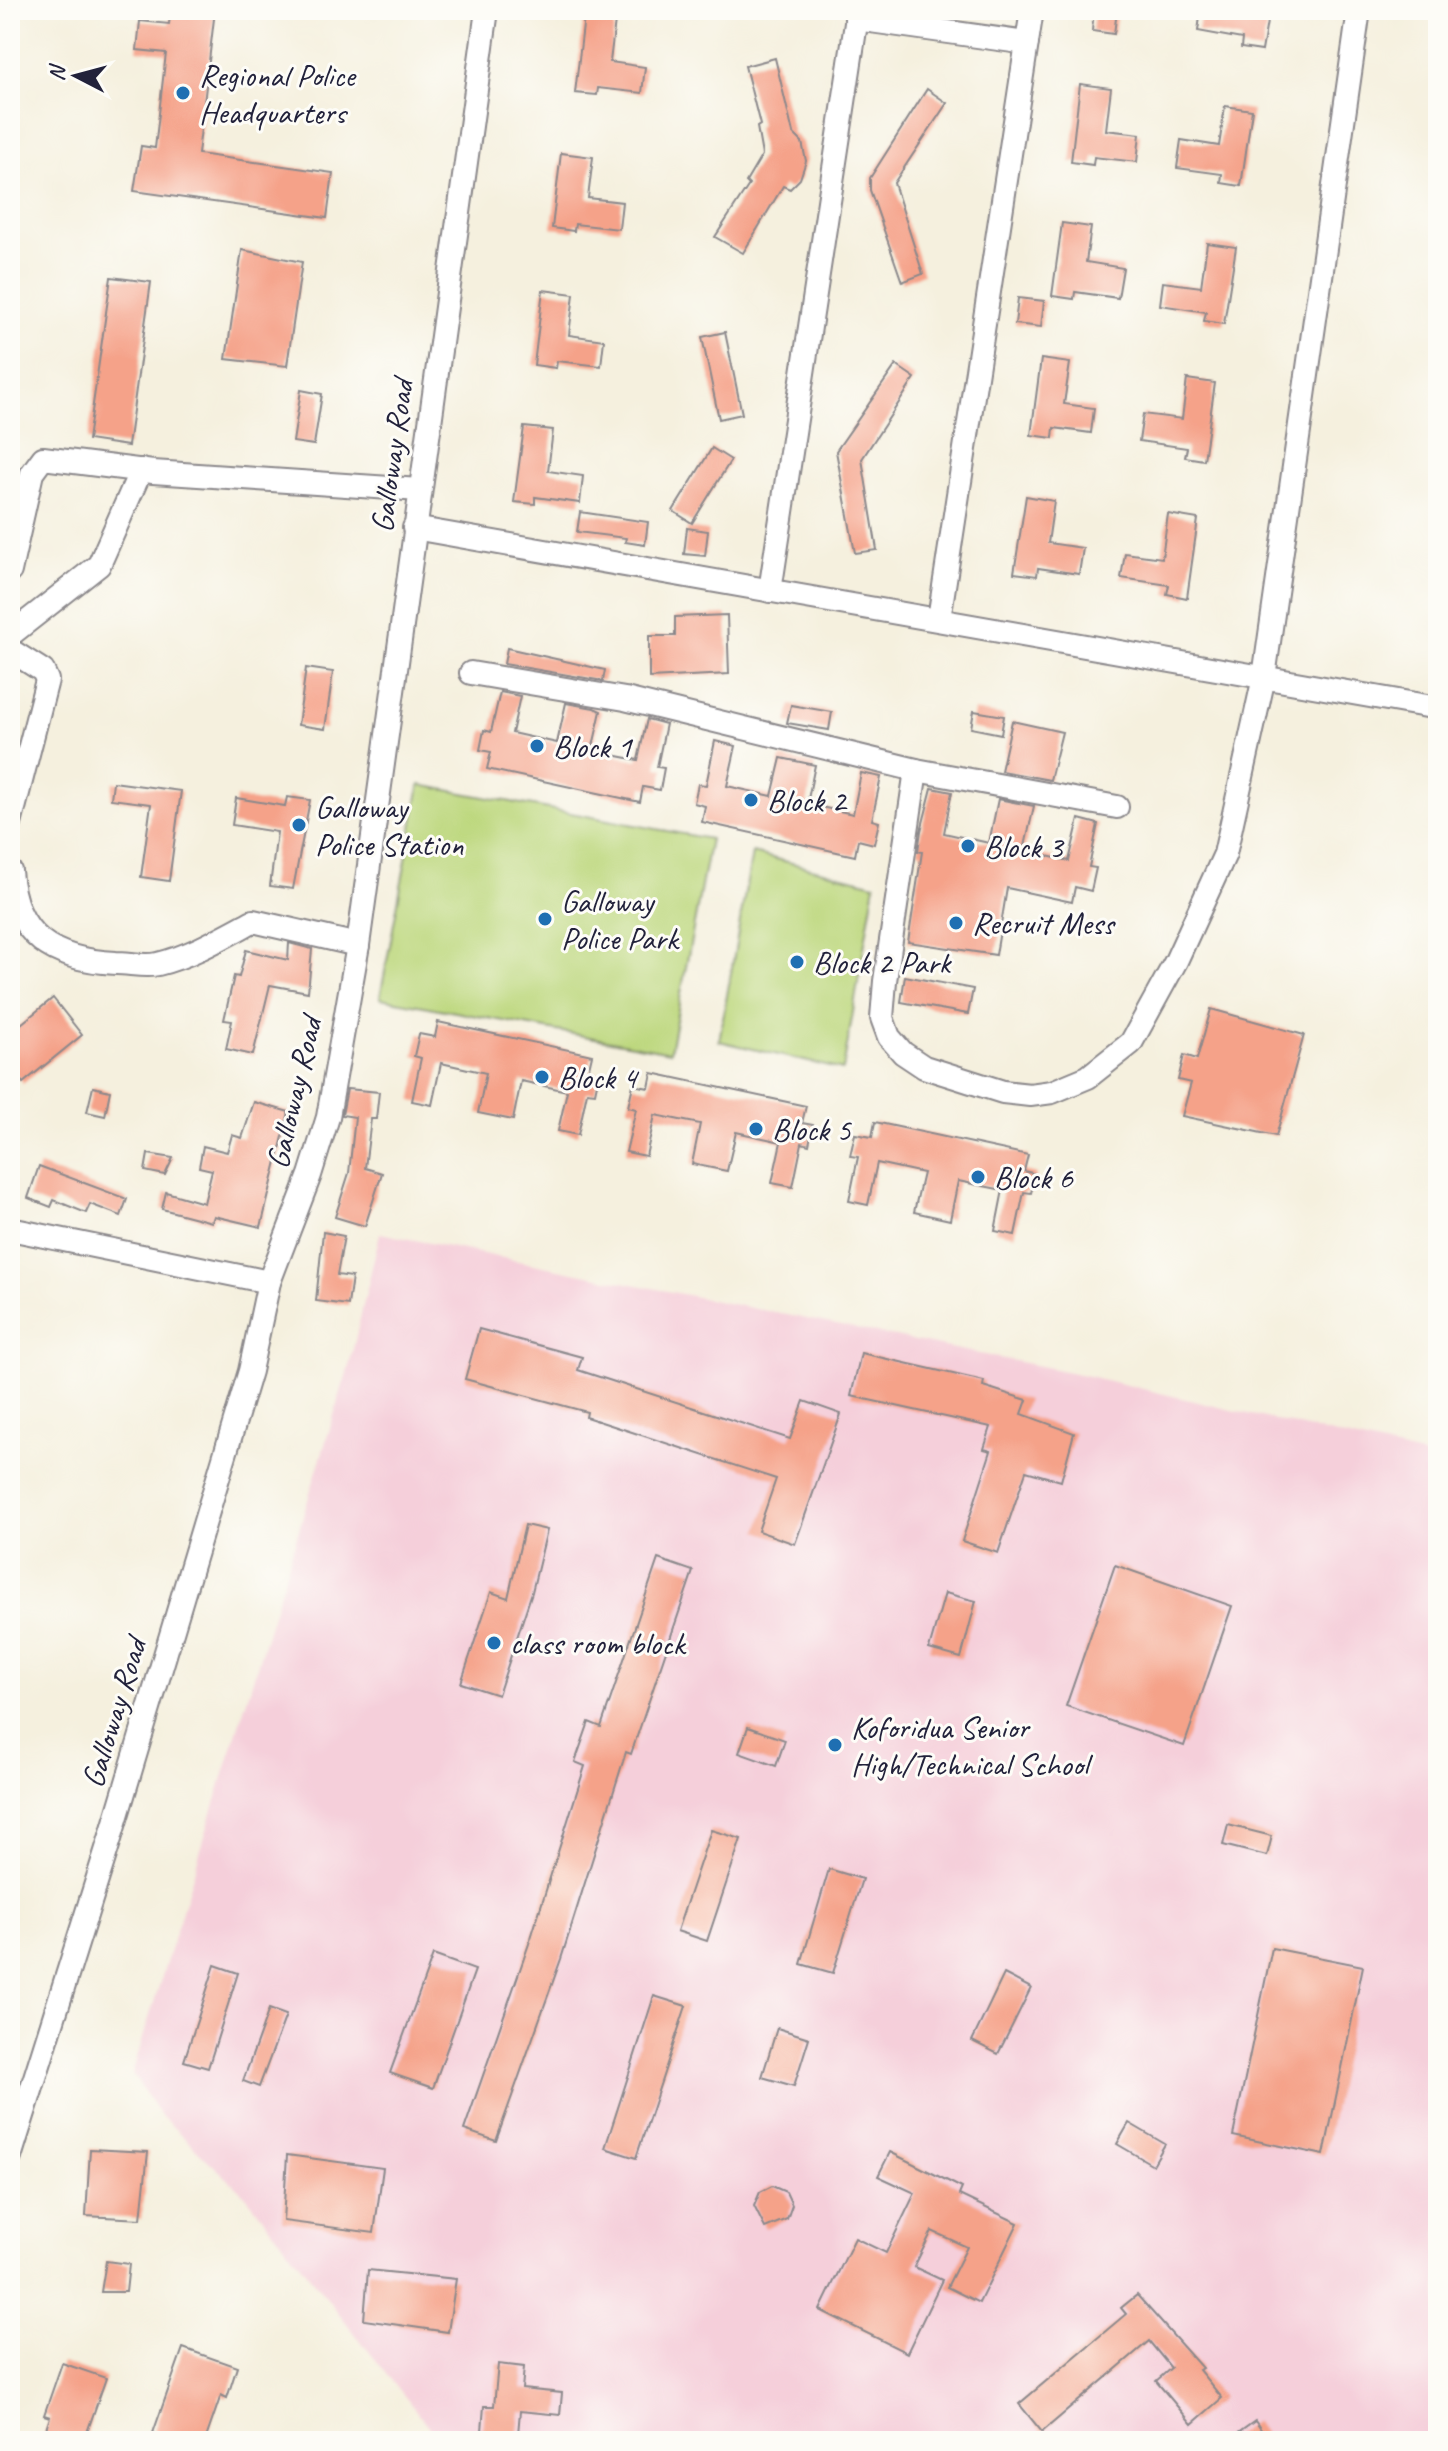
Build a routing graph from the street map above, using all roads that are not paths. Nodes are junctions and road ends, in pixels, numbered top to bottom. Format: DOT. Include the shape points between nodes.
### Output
graph roads {
  1 [pos="487,10"];
  2 [pos="1032,10"];
  3 [pos="1359,10"];
  4 [pos="857,15"];
  5 [pos="1027,43"];
  6 [pos="141,470"];
  7 [pos="420,490"];
  8 [pos="414,528"];
  9 [pos="10,571"];
  10 [pos="770,591"];
  11 [pos="939,619"];
  12 [pos="10,635"];
  13 [pos="10,650"];
  14 [pos="471,673"];
  15 [pos="1264,677"];
  16 [pos="1438,708"];
  17 [pos="916,770"];
  18 [pos="1117,807"];
  19 [pos="10,824"];
  20 [pos="10,871"];
  21 [pos="358,945"];
  22 [pos="10,1229"];
  23 [pos="269,1282"];
  24 [pos="10,2157"];
  1 -- 7 [label="street, Galloway Road"];
  2 -- 5 [label="street"];
  3 -- 15 [label="street"];
  4 -- 5 [label="street"];
  4 -- 10 [label="street"];
  5 -- 11 [label="street"];
  6 -- 7 [label="street"];
  6 -- 9 [label="street" via="48,458 38,462"];
  6 -- 12 [label="street" via="99,565"];
  7 -- 8 [label="street, Galloway Road"];
  8 -- 10 [label="street"];
  8 -- 21 [label="street, Galloway Road"];
  10 -- 11 [label="street"];
  11 -- 15 [label="street"];
  13 -- 19 [label="street" via="43,671 47,680"];
  14 -- 17 [label="street" via="625,699"];
  15 -- 16 [label="street"];
  15 -- 17 [label="street" via="1225,854 1160,994 1131,1043 1088,1077 1052,1092 1003,1092 924,1067 889,1037 882,1018 885,981"];
  17 -- 18 [label="street"];
  20 -- 21 [label="street" via="12,894 32,932 63,956 156,965 253,921"];
  21 -- 23 [label="street, Galloway Road" via="328,1117"];
  22 -- 23 [label="street"];
  23 -- 24 [label="street, Galloway Road" via="250,1371"];
}
